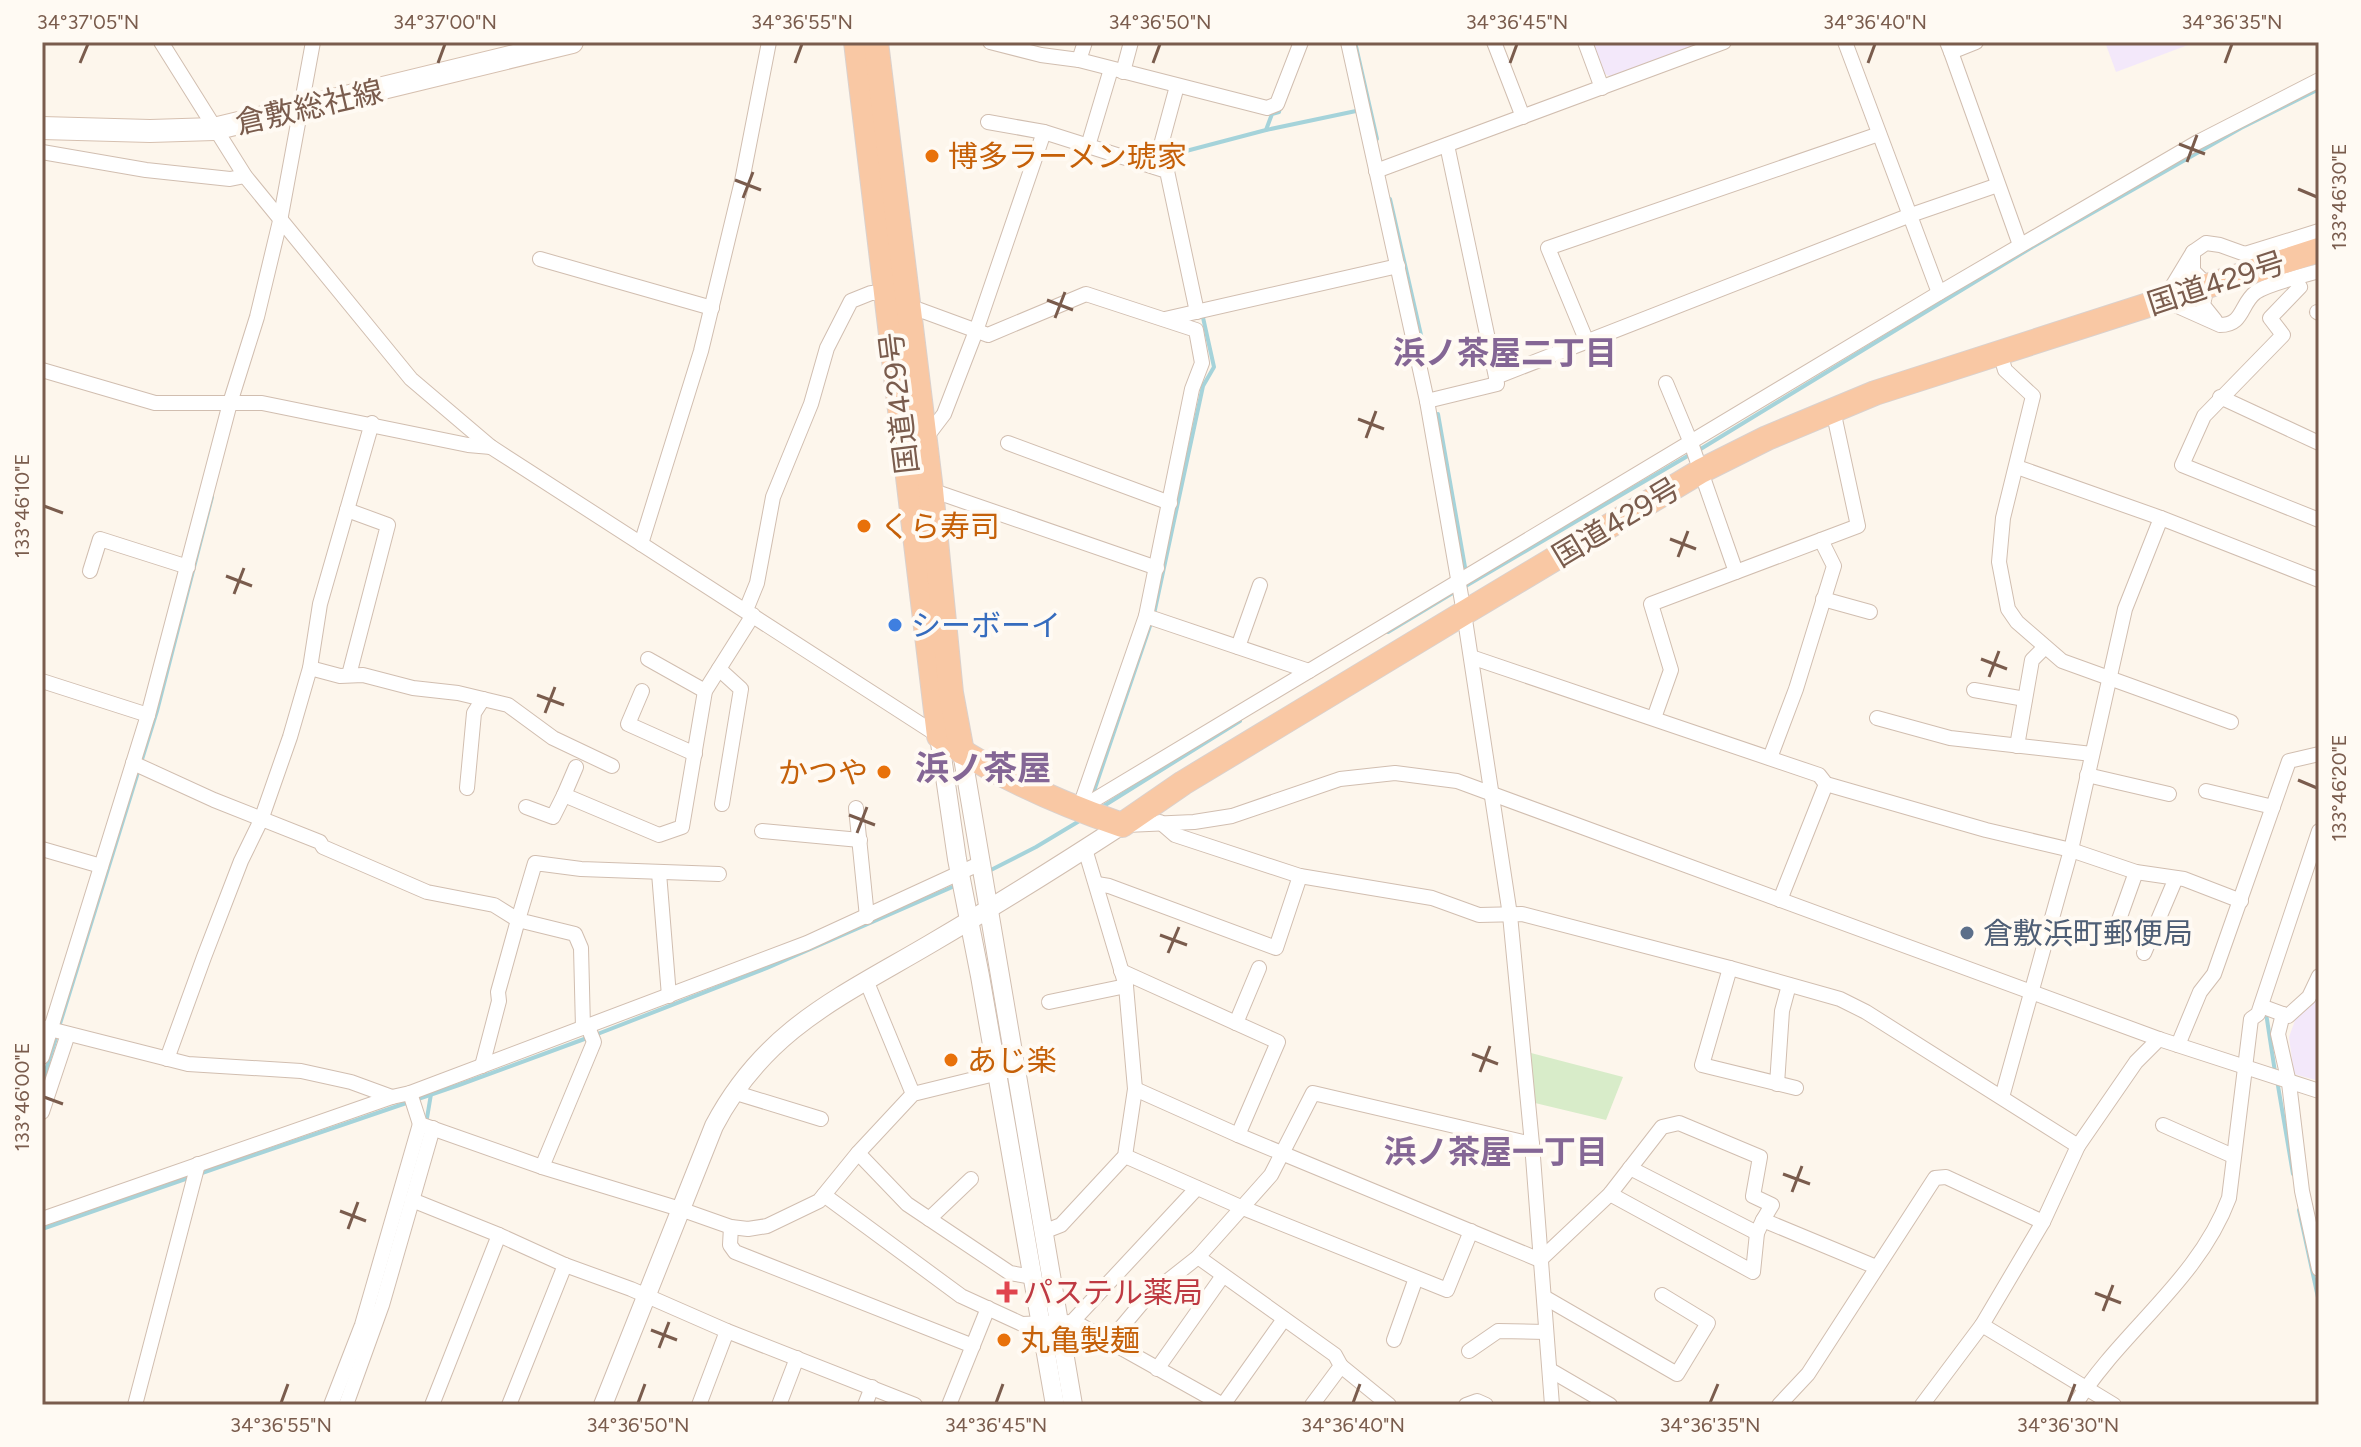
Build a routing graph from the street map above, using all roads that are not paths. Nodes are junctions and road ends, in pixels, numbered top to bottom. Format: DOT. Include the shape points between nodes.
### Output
graph roads {
  1 [pos="161,42"];
  2 [pos="313,42"];
  3 [pos="572,42"];
  4 [pos="769,42"];
  5 [pos="856,42"];
  6 [pos="876,42"];
  7 [pos="990,42"];
  8 [pos="1085,42"];
  9 [pos="1131,42"];
  10 [pos="1301,42"];
  11 [pos="1348,42"];
  12 [pos="1494,42"];
  13 [pos="1585,42"];
  14 [pos="1724,42"];
  15 [pos="1845,42"];
  16 [pos="1976,42"];
  17 [pos="1949,47"];
  18 [pos="1079,60"];
  19 [pos="1117,70"];
  20 [pos="2319,80"];
  21 [pos="1177,86"];
  22 [pos="1602,88"];
  23 [pos="299,111"];
  24 [pos="1523,117"];
  25 [pos="988,122"];
  26 [pos="42,128"];
  27 [pos="214,129"];
  28 [pos="1044,132"];
  29 [pos="1879,134"];
  30 [pos="1447,145"];
  31 [pos="1088,146"];
  32 [pos="42,152"];
  33 [pos="1155,167"];
  34 [pos="1376,171"];
  35 [pos="245,176"];
  36 [pos="1998,185"];
  37 [pos="1908,216"];
  38 [pos="283,224"];
  39 [pos="2319,231"];
  40 [pos="2020,245"];
  41 [pos="2319,250"];
  42 [pos="2193,252"];
  43 [pos="540,259"];
  44 [pos="1398,266"];
  45 [pos="2319,271"];
  46 [pos="2295,279"];
  47 [pos="2207,285"];
  48 [pos="885,293"];
  49 [pos="1939,293"];
  50 [pos="2164,300"];
  51 [pos="909,306"];
  52 [pos="712,308"];
  53 [pos="1200,311"];
  54 [pos="1163,320"];
  55 [pos="2220,325"];
  56 [pos="976,331"];
  57 [pos="1587,342"];
  58 [pos="2000,353"];
  59 [pos="42,370"];
  60 [pos="1496,377"];
  61 [pos="1666,383"];
  62 [pos="2220,397"];
  63 [pos="1427,401"];
  64 [pos="230,403"];
  65 [pos="1833,410"];
  66 [pos="372,423"];
  67 [pos="925,440"];
  68 [pos="1008,443"];
  69 [pos="2319,443"];
  70 [pos="491,447"];
  71 [pos="1695,455"];
  72 [pos="2017,467"];
  73 [pos="931,490"];
  74 [pos="1170,503"];
  75 [pos="347,510"];
  76 [pos="2161,518"];
  77 [pos="2319,520"];
  78 [pos="1821,540"];
  79 [pos="641,544"];
  80 [pos="188,567"];
  81 [pos="1157,568"];
  82 [pos="90,571"];
  83 [pos="1736,572"];
  84 [pos="2319,580"];
  85 [pos="1260,585"];
  86 [pos="1460,593"];
  87 [pos="1823,599"];
  88 [pos="1870,612"];
  89 [pos="749,613"];
  90 [pos="1150,618"];
  91 [pos="1238,647"];
  92 [pos="2045,647"];
  93 [pos="1471,657"];
  94 [pos="648,659"];
  95 [pos="310,668"];
  96 [pos="719,669"];
  97 [pos="1309,671"];
  98 [pos="349,675"];
  99 [pos="2109,676"];
  100 [pos="42,681"];
  101 [pos="1974,690"];
  102 [pos="642,691"];
  103 [pos="705,691"];
  104 [pos="483,699"];
  105 [pos="2025,699"];
  106 [pos="148,715"];
  107 [pos="1654,718"];
  108 [pos="1877,718"];
  109 [pos="2231,722"];
  110 [pos="939,736"];
  111 [pos="2017,746"];
  112 [pos="962,752"];
  113 [pos="695,754"];
  114 [pos="2092,754"];
  115 [pos="2319,755"];
  116 [pos="1770,758"];
  117 [pos="133,763"];
  118 [pos="612,766"];
  119 [pos="576,767"];
  120 [pos="2087,775"];
  121 [pos="1826,784"];
  122 [pos="467,788"];
  123 [pos="2206,791"];
  124 [pos="2169,794"];
  125 [pos="564,795"];
  126 [pos="1492,795"];
  127 [pos="722,804"];
  128 [pos="526,807"];
  129 [pos="2273,807"];
  130 [pos="856,808"];
  131 [pos="1087,812"];
  132 [pos="1158,813"];
  133 [pos="261,820"];
  134 [pos="1122,825"];
  135 [pos="762,831"];
  136 [pos="2319,831"];
  137 [pos="860,840"];
  138 [pos="42,849"];
  139 [pos="1085,849"];
  140 [pos="2071,850"];
  141 [pos="101,866"];
  142 [pos="982,870"];
  143 [pos="2136,872"];
  144 [pos="659,873"];
  145 [pos="719,874"];
  146 [pos="1300,876"];
  147 [pos="2176,878"];
  148 [pos="961,880"];
  149 [pos="1097,884"];
  150 [pos="1780,900"];
  151 [pos="2241,901"];
  152 [pos="989,908"];
  153 [pos="1510,915"];
  154 [pos="867,917"];
  155 [pos="518,920"];
  156 [pos="969,920"];
  157 [pos="2116,928"];
  158 [pos="2144,953"];
  159 [pos="1259,968"];
  160 [pos="1730,968"];
  161 [pos="1121,971"];
  162 [pos="2319,976"];
  163 [pos="866,980"];
  164 [pos="1789,985"];
  165 [pos="1126,986"];
  166 [pos="2032,990"];
  167 [pos="669,996"];
  168 [pos="1049,1002"];
  169 [pos="2269,1009"];
  170 [pos="1236,1023"];
  171 [pos="55,1030"];
  172 [pos="588,1032"];
  173 [pos="2159,1039"];
  174 [pos="2178,1045"];
  175 [pos="42,1057"];
  176 [pos="167,1059"];
  177 [pos="482,1066"];
  178 [pos="2243,1067"];
  179 [pos="1006,1071"];
  180 [pos="2281,1080"];
  181 [pos="1777,1084"];
  182 [pos="1796,1088"];
  183 [pos="1135,1089"];
  184 [pos="2319,1091"];
  185 [pos="733,1092"];
  186 [pos="913,1094"];
  187 [pos="392,1097"];
  188 [pos="2002,1097"];
  189 [pos="411,1098"];
  190 [pos="42,1112"];
  191 [pos="821,1119"];
  192 [pos="2163,1125"];
  193 [pos="426,1126"];
  194 [pos="1238,1135"];
  195 [pos="1532,1144"];
  196 [pos="2078,1146"];
  197 [pos="1281,1152"];
  198 [pos="858,1153"];
  199 [pos="1125,1156"];
  200 [pos="2233,1156"];
  201 [pos="542,1167"];
  202 [pos="1630,1168"];
  203 [pos="196,1172"];
  204 [pos="971,1179"];
  205 [pos="1197,1188"];
  206 [pos="1610,1194"];
  207 [pos="824,1195"];
  208 [pos="412,1200"];
  209 [pos="1243,1208"];
  210 [pos="680,1209"];
  211 [pos="42,1219"];
  212 [pos="929,1219"];
  213 [pos="2043,1222"];
  214 [pos="731,1227"];
  215 [pos="1760,1227"];
  216 [pos="1471,1231"];
  217 [pos="1043,1232"];
  218 [pos="499,1235"];
  219 [pos="1198,1257"];
  220 [pos="1540,1260"];
  221 [pos="565,1265"];
  222 [pos="1876,1267"];
  223 [pos="2319,1269"];
  224 [pos="1033,1277"];
  225 [pos="1222,1277"];
  226 [pos="1416,1278"];
  227 [pos="1662,1295"];
  228 [pos="646,1297"];
  229 [pos="1544,1297"];
  230 [pos="988,1308"];
  231 [pos="1284,1319"];
  232 [pos="1057,1323"];
  233 [pos="1982,1325"];
  234 [pos="727,1331"];
  235 [pos="1546,1332"];
  236 [pos="1394,1340"];
  237 [pos="1109,1342"];
  238 [pos="973,1346"];
  239 [pos="1469,1351"];
  240 [pos="797,1358"];
  241 [pos="1341,1366"];
  242 [pos="1157,1369"];
  243 [pos="1550,1370"];
  244 [pos="872,1387"];
  245 [pos="2085,1389"];
  246 [pos="135,1405"];
  247 [pos="331,1405"];
  248 [pos="346,1405"];
  249 [pos="432,1405"];
  250 [pos="509,1405"];
  251 [pos="603,1405"];
  252 [pos="699,1405"];
  253 [pos="779,1405"];
  254 [pos="865,1405"];
  255 [pos="915,1405"];
  256 [pos="949,1405"];
  257 [pos="1055,1405"];
  258 [pos="1073,1405"];
  259 [pos="1223,1405"];
  260 [pos="1312,1405"];
  261 [pos="1389,1405"];
  262 [pos="1466,1405"];
  263 [pos="1486,1405"];
  264 [pos="1552,1405"];
  265 [pos="1610,1405"];
  266 [pos="1779,1405"];
  267 [pos="1922,1405"];
  268 [pos="2075,1405"];
  269 [pos="2114,1405"];
  1 -- 27 [label="street"];
  2 -- 23 [label="street"];
  3 -- 23 [label="main road, 倉敷総社線"];
  4 -- 52 [label="street"];
  5 -- 48 [label="highway, 国道429号"];
  6 -- 51 [label="highway, 国道429号"];
  7 -- 18 [label="street"];
  8 -- 18 [label="street"];
  9 -- 19 [label="street"];
  10 -- 21 [label="street" via="1277,104 1267,108"];
  11 -- 34 [label="street"];
  12 -- 24 [label="street"];
  13 -- 22 [label="street"];
  14 -- 22 [label="street"];
  15 -- 29 [label="street"];
  16 -- 17 [label="street"];
  17 -- 36 [label="street"];
  18 -- 19 [label="street"];
  19 -- 21 [label="street"];
  19 -- 31 [label="street"];
  20 -- 40 [label="street" via="2198,142"];
  21 -- 33 [label="street"];
  22 -- 24 [label="street"];
  23 -- 27 [label="main road, 倉敷総社線"];
  23 -- 38 [label="street"];
  24 -- 30 [label="street"];
  25 -- 28 [label="street"];
  26 -- 27 [label="main road, 倉敷総社線"];
  27 -- 35 [label="street"];
  28 -- 31 [label="street"];
  28 -- 56 [label="street"];
  29 -- 37 [label="street"];
  29 -- 57 [label="street" via="1548,248"];
  30 -- 34 [label="street"];
  30 -- 60 [label="street"];
  31 -- 33 [label="street"];
  32 -- 35 [label="street" via="170,173"];
  33 -- 53 [label="street" via="1167,171"];
  34 -- 44 [label="street"];
  35 -- 38 [label="street"];
  36 -- 37 [label="street"];
  36 -- 40 [label="street"];
  37 -- 49 [label="street"];
  37 -- 57 [label="street"];
  38 -- 64 [label="street"];
  38 -- 70 [label="street" via="411,379"];
  39 -- 42 [label="street" via="2245,254 2206,243"];
  40 -- 49 [label="street"];
  41 -- 47 [label="highway, 国道429号"];
  42 -- 47 [label="street" via="2193,271"];
  42 -- 50 [label="street"];
  43 -- 52 [label="street"];
  44 -- 53 [label="street"];
  44 -- 63 [label="street"];
  45 -- 46 [label="street"];
  46 -- 55 [label="street" via="2257,292 2238,319"];
  46 -- 62 [label="street" via="2300,287 2270,318 2283,335"];
  47 -- 50 [label="highway, 国道429号"];
  47 -- 55 [label="street" via="2203,305"];
  48 -- 51 [label="street"];
  48 -- 89 [label="street" via="851,301 827,348 811,404 773,497"];
  48 -- 110 [label="highway, 国道429号"];
  49 -- 71 [label="street"];
  50 -- 55 [label="street"];
  50 -- 58 [label="highway, 国道429号"];
  51 -- 56 [label="street"];
  51 -- 67 [label="highway, 国道429号"];
  52 -- 79 [label="street"];
  53 -- 54 [label="street"];
  54 -- 56 [label="street" via="1086,294 988,335"];
  54 -- 74 [label="street" via="1196,330 1202,363"];
  56 -- 67 [label="street" via="944,414"];
  57 -- 60 [label="street"];
  58 -- 65 [label="highway, 国道429号"];
  58 -- 72 [label="street" via="2005,370 2033,396"];
  59 -- 64 [label="street" via="155,403"];
  60 -- 63 [label="street" via="1497,384"];
  61 -- 71 [label="street"];
  62 -- 69 [label="street"];
  62 -- 77 [label="street" via="2204,416 2182,465"];
  63 -- 86 [label="street"];
  64 -- 66 [label="street" via="262,403"];
  64 -- 80 [label="street"];
  65 -- 71 [label="highway, 国道429号" via="1767,438"];
  65 -- 78 [label="street" via="1858,526"];
  66 -- 70 [label="street"];
  66 -- 75 [label="street"];
  67 -- 73 [label="highway, 国道429号"];
  68 -- 74 [label="street"];
  70 -- 79 [label="street"];
  71 -- 83 [label="street"];
  71 -- 86 [label="highway, 国道429号"];
  71 -- 86 [label="street"];
  72 -- 76 [label="street"];
  72 -- 92 [label="street" via="2003,518 2003,588 2017,622"];
  73 -- 81 [label="street"];
  73 -- 112 [label="highway, 国道429号"];
  74 -- 81 [label="street"];
  75 -- 95 [label="street" via="320,604"];
  75 -- 98 [label="street" via="388,525"];
  76 -- 84 [label="street"];
  76 -- 99 [label="street" via="2125,609"];
  78 -- 83 [label="street"];
  78 -- 87 [label="street" via="1834,566"];
  79 -- 89 [label="street"];
  80 -- 82 [label="street" via="100,539"];
  80 -- 106 [label="street"];
  81 -- 90 [label="street"];
  83 -- 107 [label="street" via="1651,604 1671,670"];
  85 -- 91 [label="street"];
  86 -- 93 [label="street"];
  86 -- 97 [label="street"];
  86 -- 132 [label="highway, 国道429号"];
  87 -- 88 [label="street"];
  87 -- 116 [label="street"];
  89 -- 96 [label="street"];
  89 -- 110 [label="street"];
  90 -- 91 [label="street"];
  90 -- 131 [label="street"];
  91 -- 97 [label="street"];
  92 -- 99 [label="street" via="2062,661"];
  92 -- 105 [label="street" via="2032,660"];
  93 -- 107 [label="street"];
  93 -- 126 [label="street"];
  94 -- 103 [label="street"];
  95 -- 98 [label="street"];
  95 -- 133 [label="street"];
  96 -- 103 [label="street"];
  96 -- 127 [label="street" via="741,689"];
  97 -- 131 [label="street"];
  98 -- 104 [label="street"];
  99 -- 109 [label="street"];
  99 -- 114 [label="street"];
  100 -- 106 [label="street"];
  101 -- 105 [label="street"];
  102 -- 113 [label="street" via="628,724"];
  103 -- 113 [label="street"];
  104 -- 118 [label="street" via="508,705 553,738"];
  104 -- 122 [label="street" via="474,713"];
  105 -- 111 [label="street"];
  106 -- 117 [label="street"];
  107 -- 116 [label="street"];
  108 -- 111 [label="street" via="1950,738"];
  110 -- 112 [label="highway"];
  110 -- 148 [label="street"];
  111 -- 114 [label="street"];
  112 -- 131 [label="highway"];
  112 -- 142 [label="street"];
  113 -- 125 [label="street" via="682,827 659,835"];
  114 -- 120 [label="street"];
  115 -- 129 [label="street" via="2289,761"];
  116 -- 121 [label="street" via="1819,775"];
  117 -- 133 [label="street"];
  117 -- 141 [label="street"];
  119 -- 125 [label="street"];
  120 -- 124 [label="street"];
  120 -- 140 [label="street"];
  121 -- 140 [label="street"];
  121 -- 150 [label="street"];
  123 -- 129 [label="street"];
  125 -- 128 [label="street" via="553,817"];
  126 -- 132 [label="street" via="1457,781 1395,773 1340,779 1232,816"];
  126 -- 150 [label="street"];
  126 -- 153 [label="street"];
  129 -- 151 [label="street"];
  130 -- 137 [label="street"];
  131 -- 134 [label="highway"];
  132 -- 134 [label="highway, 国道429号"];
  132 -- 146 [label="street" via="1175,835"];
  133 -- 155 [label="street" via="427,892 494,905"];
  133 -- 176 [label="street"];
  134 -- 139 [label="street"];
  135 -- 137 [label="street"];
  136 -- 169 [label="street"];
  137 -- 154 [label="street"];
  138 -- 141 [label="street"];
  139 -- 149 [label="street"];
  139 -- 152 [label="street"];
  140 -- 143 [label="street"];
  140 -- 166 [label="street"];
  141 -- 171 [label="street"];
  142 -- 148 [label="street"];
  142 -- 152 [label="street"];
  143 -- 147 [label="street"];
  143 -- 157 [label="street"];
  144 -- 145 [label="street"];
  144 -- 155 [label="street" via="535,863"];
  144 -- 167 [label="street"];
  146 -- 149 [label="street" via="1276,948"];
  146 -- 153 [label="street" via="1432,898 1479,915"];
  147 -- 151 [label="street"];
  147 -- 158 [label="street"];
  148 -- 154 [label="street"];
  148 -- 156 [label="street"];
  149 -- 161 [label="street"];
  150 -- 166 [label="street"];
  151 -- 174 [label="street" via="2214,974 2200,992"];
  152 -- 156 [label="street"];
  152 -- 179 [label="street"];
  153 -- 160 [label="street"];
  153 -- 195 [label="street"];
  154 -- 167 [label="street"];
  155 -- 172 [label="street" via="575,934 581,948"];
  155 -- 177 [label="street"];
  156 -- 163 [label="street"];
  156 -- 179 [label="street"];
  159 -- 170 [label="street"];
  160 -- 164 [label="street"];
  160 -- 181 [label="street" via="1702,1065"];
  161 -- 165 [label="street"];
  161 -- 170 [label="street"];
  162 -- 169 [label="street" via="2309,997 2288,1016"];
  163 -- 185 [label="street" via="784,1035"];
  163 -- 186 [label="street"];
  164 -- 181 [label="street"];
  164 -- 188 [label="street" via="1866,1012"];
  165 -- 168 [label="street"];
  165 -- 183 [label="street"];
  166 -- 173 [label="street"];
  166 -- 188 [label="street"];
  167 -- 172 [label="street"];
  169 -- 178 [label="street" via="2251,1019"];
  169 -- 180 [label="street" via="2278,1034"];
  170 -- 194 [label="street" via="1278,1042"];
  171 -- 175 [label="street"];
  171 -- 176 [label="street"];
  171 -- 190 [label="street"];
  172 -- 177 [label="street"];
  172 -- 201 [label="street"];
  173 -- 174 [label="street"];
  173 -- 196 [label="street" via="2136,1062"];
  174 -- 178 [label="street"];
  176 -- 187 [label="street" via="301,1071"];
  177 -- 189 [label="street"];
  178 -- 180 [label="street"];
  178 -- 200 [label="street"];
  179 -- 186 [label="street"];
  179 -- 217 [label="street"];
  179 -- 224 [label="street"];
  180 -- 184 [label="street"];
  180 -- 223 [label="street"];
  181 -- 182 [label="street"];
  183 -- 194 [label="street"];
  183 -- 199 [label="street"];
  185 -- 191 [label="street"];
  185 -- 210 [label="street"];
  186 -- 198 [label="street"];
  187 -- 189 [label="street"];
  187 -- 203 [label="street"];
  188 -- 196 [label="street"];
  189 -- 193 [label="street"];
  192 -- 200 [label="street"];
  193 -- 201 [label="street"];
  193 -- 208 [label="street"];
  193 -- 247 [label="street"];
  194 -- 197 [label="street"];
  195 -- 197 [label="street" via="1313,1093"];
  195 -- 220 [label="street"];
  196 -- 213 [label="street"];
  197 -- 209 [label="street" via="1271,1175"];
  197 -- 216 [label="street"];
  198 -- 207 [label="street"];
  198 -- 212 [label="street"];
  199 -- 205 [label="street"];
  199 -- 217 [label="street" via="1061,1225"];
  200 -- 245 [label="street" via="2229,1198 2205,1247"];
  201 -- 210 [label="street"];
  202 -- 206 [label="street"];
  202 -- 215 [label="street"];
  202 -- 215 [label="street" via="1662,1127 1679,1123 1760,1157 1753,1196 1772,1205"];
  203 -- 211 [label="street"];
  203 -- 246 [label="street"];
  204 -- 212 [label="street"];
  205 -- 209 [label="street"];
  205 -- 232 [label="street"];
  206 -- 215 [label="street" via="1753,1272"];
  206 -- 220 [label="street"];
  207 -- 214 [label="street" via="767,1226"];
  207 -- 230 [label="street" via="961,1296"];
  208 -- 218 [label="street"];
  208 -- 248 [label="street"];
  209 -- 219 [label="street"];
  209 -- 226 [label="street"];
  210 -- 214 [label="street"];
  210 -- 228 [label="street"];
  212 -- 224 [label="street" via="1010,1273"];
  213 -- 222 [label="street" via="1946,1177 1935,1178"];
  213 -- 233 [label="street"];
  214 -- 238 [label="street" via="735,1252"];
  215 -- 222 [label="street"];
  216 -- 220 [label="street"];
  216 -- 226 [label="street" via="1447,1290"];
  217 -- 232 [label="street"];
  218 -- 221 [label="street"];
  218 -- 249 [label="street"];
  219 -- 225 [label="street"];
  219 -- 237 [label="street" via="1146,1298"];
  220 -- 229 [label="street"];
  221 -- 228 [label="street"];
  221 -- 250 [label="street"];
  222 -- 266 [label="street" via="1808,1374"];
  224 -- 232 [label="street"];
  225 -- 231 [label="street"];
  225 -- 242 [label="street"];
  226 -- 236 [label="street"];
  227 -- 229 [label="street" via="1708,1323 1677,1374"];
  228 -- 234 [label="street"];
  228 -- 251 [label="street"];
  229 -- 235 [label="street"];
  230 -- 232 [label="street" via="1022,1324"];
  230 -- 238 [label="street"];
  231 -- 241 [label="street" via="1335,1355"];
  231 -- 259 [label="street"];
  232 -- 237 [label="street"];
  232 -- 257 [label="street"];
  232 -- 258 [label="street"];
  233 -- 245 [label="street"];
  233 -- 267 [label="street"];
  234 -- 240 [label="street"];
  234 -- 252 [label="street"];
  235 -- 239 [label="street" via="1498,1331"];
  235 -- 243 [label="street"];
  237 -- 242 [label="street"];
  238 -- 256 [label="street"];
  240 -- 244 [label="street"];
  240 -- 253 [label="street"];
  241 -- 260 [label="street"];
  241 -- 261 [label="street"];
  242 -- 259 [label="street"];
  243 -- 264 [label="street"];
  243 -- 265 [label="street"];
  244 -- 254 [label="street"];
  244 -- 255 [label="street"];
  245 -- 268 [label="street"];
  245 -- 269 [label="street"];
  262 -- 263 [label="street"];
}
